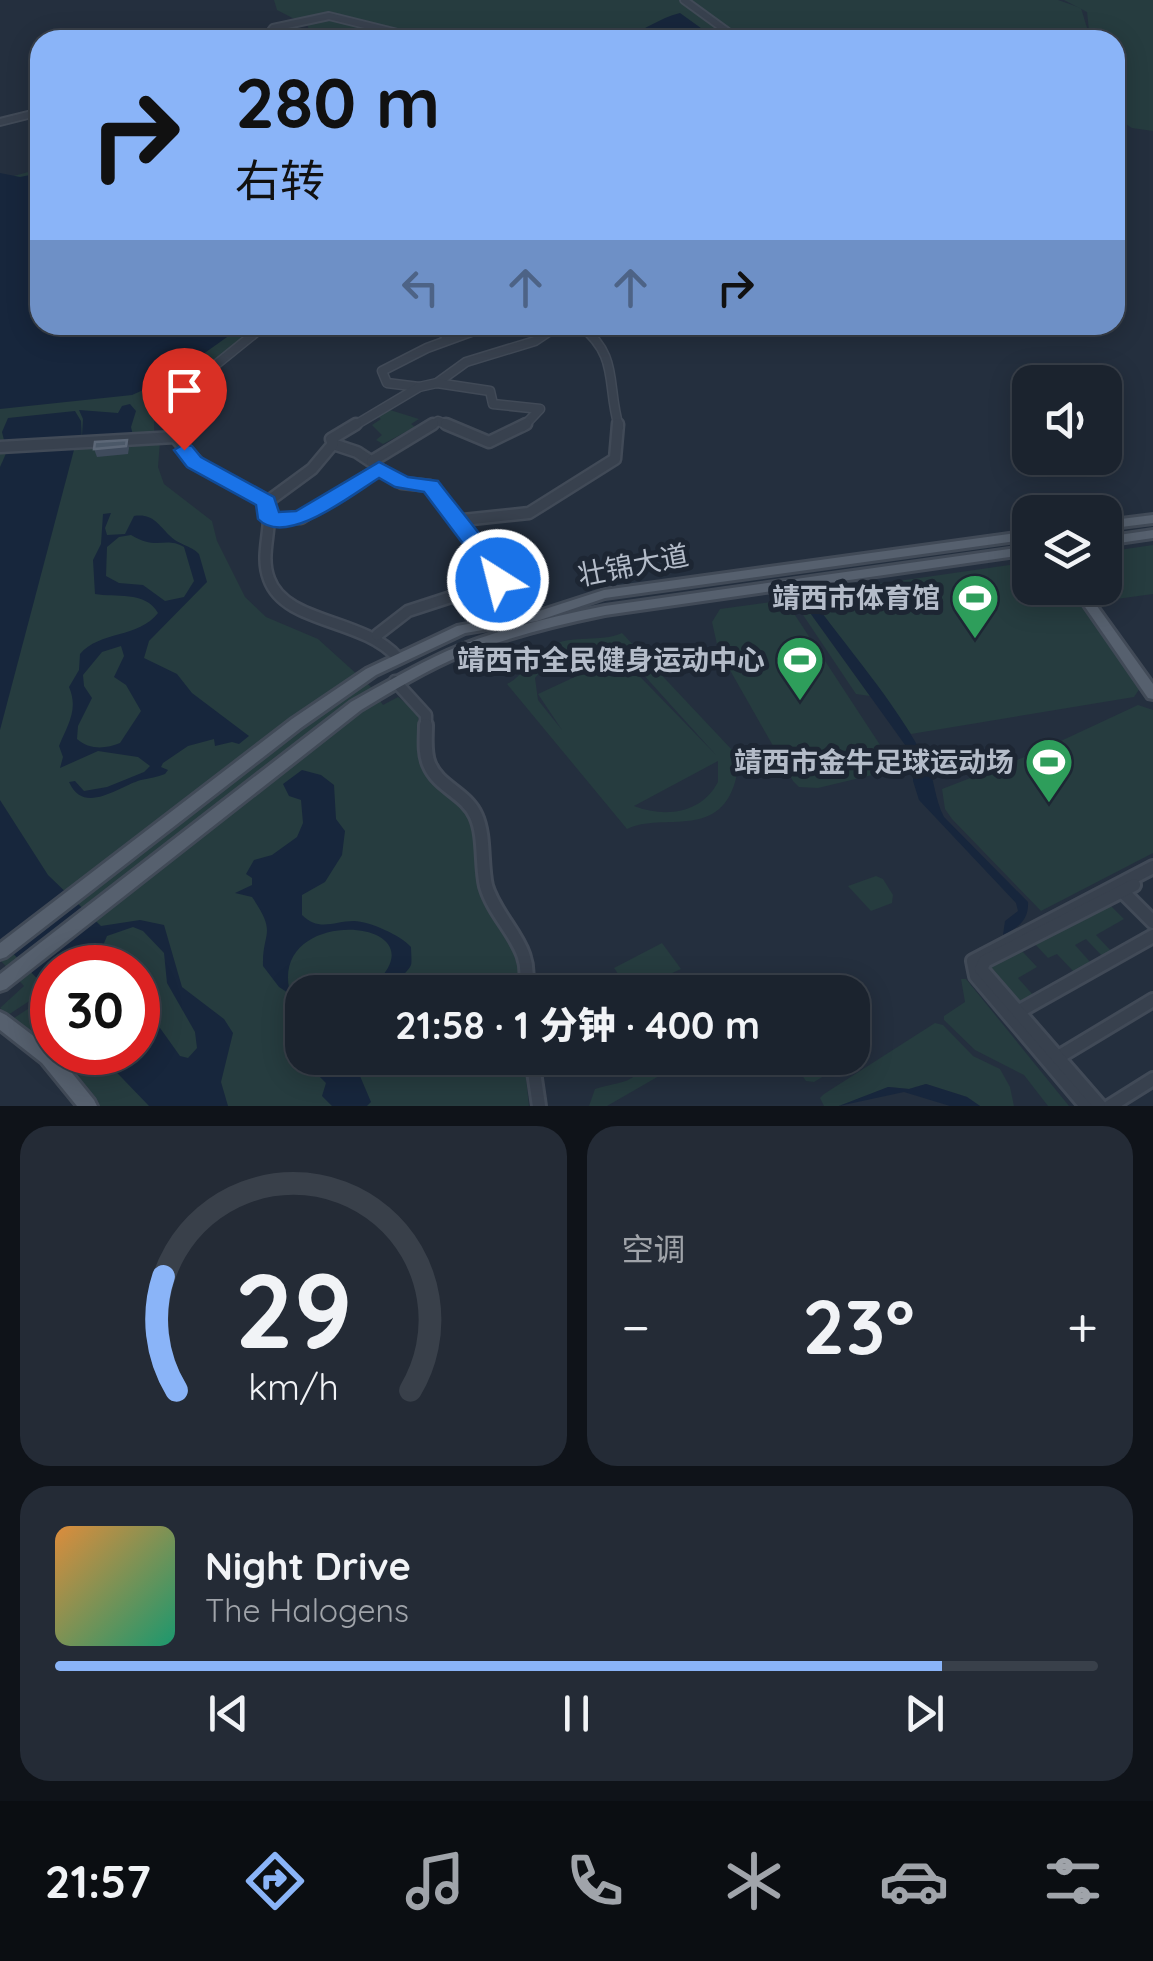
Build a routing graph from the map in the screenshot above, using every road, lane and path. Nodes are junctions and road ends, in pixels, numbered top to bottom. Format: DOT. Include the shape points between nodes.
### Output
graph roads {
  1 [pos="684,0"];
  2 [pos="272,30"];
  3 [pos="386,30"];
  4 [pos="724,30"];
  5 [pos="30,114"];
  6 [pos="0,122"];
  7 [pos="254,335"];
  8 [pos="444,335"];
  9 [pos="461,335"];
  10 [pos="544,335"];
  11 [pos="593,335"];
  12 [pos="450,339"];
  13 [pos="437,383"];
  14 [pos="419,387"];
  15 [pos="175,437"];
  16 [pos="333,444"];
  17 [pos="5,447"];
  18 [pos="375,465"];
  19 [pos="266,502"];
  20 [pos="269,519"];
  21 [pos="1153,519"];
  22 [pos="460,524"];
  23 [pos="1122,524"];
  24 [pos="1153,534"];
  25 [pos="1012,538"];
  26 [pos="1122,538"];
  27 [pos="1012,552"];
  28 [pos="1090,605"];
  29 [pos="1101,605"];
  30 [pos="377,635"];
  31 [pos="397,657"];
  32 [pos="1153,681"];
  33 [pos="396,682"];
  34 [pos="1153,694"];
  35 [pos="1153,871"];
  36 [pos="1122,887"];
  37 [pos="1153,914"];
  38 [pos="1153,922"];
  39 [pos="1153,936"];
  40 [pos="0,952"];
  41 [pos="529,975"];
  42 [pos="5,981"];
  43 [pos="1153,1000"];
  44 [pos="1016,1013"];
  45 [pos="0,1020"];
  46 [pos="0,1031"];
  47 [pos="1055,1058"];
  48 [pos="534,1075"];
  49 [pos="1153,1079"];
  50 [pos="79,1106"];
  51 [pos="88,1106"];
  52 [pos="538,1106"];
  53 [pos="1086,1106"];
  54 [pos="1100,1106"];
  55 [pos="1110,1106"];
  1 -- 4 [label="street"];
  2 -- 3 [label="street" via="329,16"];
  5 -- 6 [label="street"];
  7 -- 15 [label="street" via="188,388"];
  8 -- 12 [label="street"];
  9 -- 12 [label="street"];
  10 -- 13 [label="street" via="466,362"];
  11 -- 22 [label="street" via="607,353 612,375 617,457 533,511"];
  12 -- 14 [label="street" via="382,371 386,383"];
  13 -- 14 [label="street"];
  13 -- 18 [label="street" via="490,391 496,405 540,409 524,426 489,442 438,421"];
  14 -- 16 [label="street" via="329,440"];
  15 -- 17 [label="street"];
  15 -- 19 [label="street" via="194,462"];
  16 -- 18 [label="street"];
  16 -- 19 [label="street"];
  18 -- 20 [label="street" via="301,518"];
  18 -- 22 [label="street" via="402,483 430,486"];
  19 -- 20 [label="street"];
  20 -- 30 [label="street" via="263,552 275,591 298,608"];
  21 -- 23 [label="main road"];
  22 -- 30 [label="street" via="496,570 497,582 408,611"];
  24 -- 26 [label="main road"];
  25 -- 31 [label="main road, 壮锦大道" via="604,594 537,616 462,629"];
  27 -- 33 [label="main road, 壮锦大道" via="582,612 465,648"];
  28 -- 34 [label="main road"];
  29 -- 32 [label="main road"];
  30 -- 31 [label="street"];
  31 -- 40 [label="main road, 壮锦大道" via="339,692"];
  33 -- 41 [label="street" via="426,715 430,770 476,816 488,888 528,960"];
  33 -- 42 [label="main road, 壮锦大道" via="342,716"];
  35 -- 36 [label="street"];
  36 -- 37 [label="street"];
  36 -- 38 [label="street"];
  36 -- 44 [label="street" via="982,964"];
  36 -- 53 [label="street" via="978,957 972,966"];
  39 -- 44 [label="street"];
  43 -- 47 [label="street"];
  44 -- 47 [label="street"];
  45 -- 51 [label="main road" via="48,1057"];
  46 -- 50 [label="main road"];
  47 -- 54 [label="street"];
  48 -- 52 [label="street"];
  49 -- 55 [label="street"];
}
